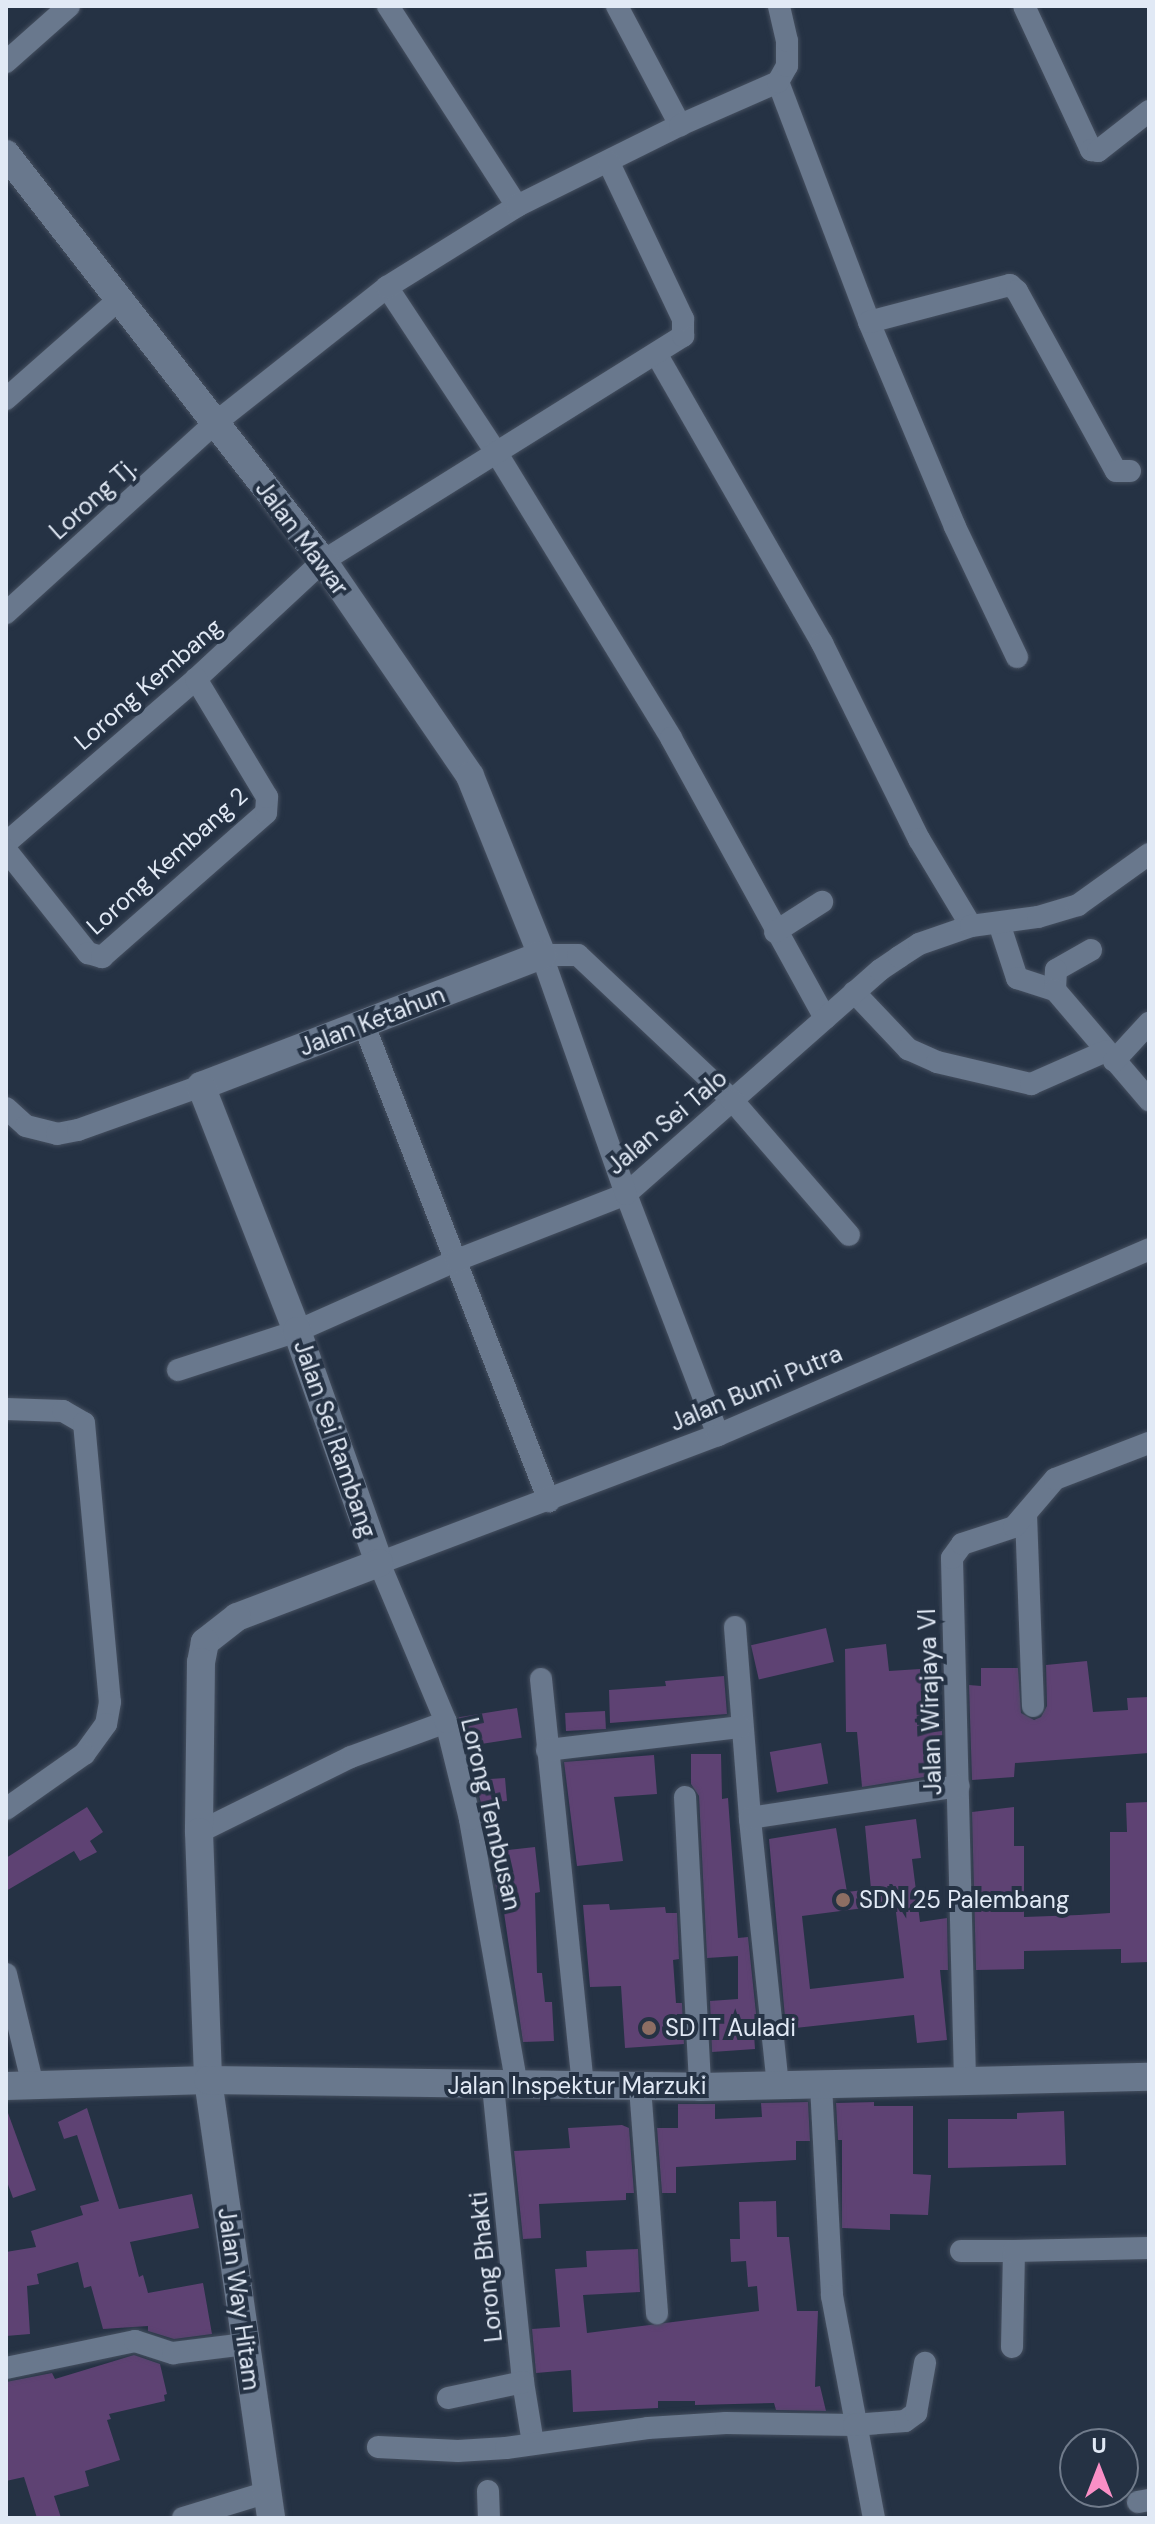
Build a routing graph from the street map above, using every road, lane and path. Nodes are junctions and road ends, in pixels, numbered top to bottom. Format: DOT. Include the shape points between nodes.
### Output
graph roads {
  1 [pos="69,6"];
  2 [pos="388,6"];
  3 [pos="617,6"];
  4 [pos="779,6"];
  5 [pos="1024,6"];
  6 [pos="6,62"];
  7 [pos="778,82"];
  8 [pos="1149,111"];
  9 [pos="680,125"];
  10 [pos="6,154"];
  11 [pos="609,163"];
  12 [pos="517,206"];
  13 [pos="387,287"];
  14 [pos="117,301"];
  15 [pos="869,322"];
  16 [pos="657,355"];
  17 [pos="6,398"];
  18 [pos="215,423"];
  19 [pos="496,452"];
  20 [pos="1123,471"];
  21 [pos="323,561"];
  22 [pos="6,613"];
  23 [pos="1017,657"];
  24 [pos="196,679"];
  25 [pos="6,843"];
  26 [pos="6,850"];
  27 [pos="1149,854"];
  28 [pos="822,902"];
  29 [pos="999,923"];
  30 [pos="971,926"];
  31 [pos="775,932"];
  32 [pos="1091,950"];
  33 [pos="542,955"];
  34 [pos="1055,990"];
  35 [pos="854,992"];
  36 [pos="825,1018"];
  37 [pos="1149,1023"];
  38 [pos="364,1025"];
  39 [pos="1110,1056"];
  40 [pos="201,1086"];
  41 [pos="1149,1100"];
  42 [pos="733,1101"];
  43 [pos="6,1108"];
  44 [pos="626,1194"];
  45 [pos="849,1235"];
  46 [pos="1149,1249"];
  47 [pos="457,1260"];
  48 [pos="297,1331"];
  49 [pos="178,1370"];
  50 [pos="6,1409"];
  51 [pos="718,1435"];
  52 [pos="1149,1443"];
  53 [pos="549,1501"];
  54 [pos="1026,1515"];
  55 [pos="379,1563"];
  56 [pos="735,1627"];
  57 [pos="541,1679"];
  58 [pos="1033,1706"];
  59 [pos="446,1722"];
  60 [pos="741,1727"];
  61 [pos="547,1750"];
  62 [pos="959,1786"];
  63 [pos="685,1797"];
  64 [pos="6,1809"];
  65 [pos="750,1818"];
  66 [pos="199,1832"];
  67 [pos="6,1974"];
  68 [pos="1149,2077"];
  69 [pos="208,2080"];
  70 [pos="965,2080"];
  71 [pos="821,2085"];
  72 [pos="19,2086"];
  73 [pos="505,2086"];
  74 [pos="778,2086"];
  75 [pos="583,2087"];
  76 [pos="640,2087"];
  77 [pos="700,2087"];
  78 [pos="1149,2248"];
  79 [pos="961,2251"];
  80 [pos="1014,2251"];
  81 [pos="657,2313"];
  82 [pos="245,2344"];
  83 [pos="1012,2347"];
  84 [pos="925,2363"];
  85 [pos="6,2368"];
  86 [pos="523,2382"];
  87 [pos="448,2398"];
  88 [pos="854,2425"];
  89 [pos="533,2443"];
  90 [pos="378,2447"];
  91 [pos="488,2491"];
  92 [pos="270,2505"];
  93 [pos="183,2518"];
  94 [pos="489,2518"];
  95 [pos="874,2518"];
  1 -- 6 [label="street"];
  2 -- 12 [label="street"];
  3 -- 9 [label="street"];
  4 -- 7 [label="street" via="787,66"];
  5 -- 8 [label="street" via="1091,150 1098,151"];
  7 -- 9 [label="street, Lorong Tj."];
  7 -- 15 [label="street"];
  9 -- 11 [label="street, Lorong Tj."];
  10 -- 14 [label="street, Jalan Mawar"];
  11 -- 12 [label="street, Lorong Tj."];
  11 -- 16 [label="street, Lorong Kembang" via="685,325 683,336"];
  12 -- 13 [label="street, Lorong Tj."];
  13 -- 18 [label="street, Lorong Tj."];
  13 -- 19 [label="street"];
  14 -- 17 [label="street"];
  14 -- 18 [label="street, Jalan Mawar"];
  15 -- 20 [label="street" via="1010,285"];
  15 -- 23 [label="street" via="955,527"];
  16 -- 19 [label="street, Lorong Kembang"];
  16 -- 30 [label="street" via="822,643 919,839"];
  18 -- 21 [label="street, Jalan Mawar"];
  18 -- 22 [label="street, Lorong Tj."];
  19 -- 21 [label="street, Lorong Kembang"];
  19 -- 31 [label="street" via="671,738"];
  21 -- 24 [label="street, Lorong Kembang"];
  21 -- 33 [label="street, Jalan Mawar" via="470,776"];
  24 -- 25 [label="street, Lorong Kembang"];
  24 -- 26 [label="street, Lorong Kembang 2" via="267,797 268,808 175,894 107,955 96,957"];
  27 -- 29 [label="street, Jalan Sei Talo" via="1078,905"];
  28 -- 31 [label="street"];
  29 -- 30 [label="street, Jalan Sei Talo"];
  29 -- 34 [label="street" via="1017,978"];
  30 -- 35 [label="street, Jalan Sei Talo" via="919,944"];
  31 -- 36 [label="street"];
  32 -- 34 [label="street" via="1056,970"];
  33 -- 38 [label="street, Jalan Ketahun"];
  33 -- 42 [label="street" via="578,955"];
  33 -- 44 [label="street"];
  34 -- 39 [label="street"];
  35 -- 36 [label="street, Jalan Sei Talo"];
  35 -- 39 [label="street" via="908,1049 950,1065 1031,1084"];
  36 -- 42 [label="street, Jalan Sei Talo"];
  37 -- 39 [label="street"];
  38 -- 40 [label="street, Jalan Ketahun"];
  38 -- 47 [label="street"];
  39 -- 41 [label="street"];
  40 -- 43 [label="street" via="57,1134 26,1126"];
  40 -- 48 [label="street, Jalan Sei Rambang"];
  42 -- 44 [label="street, Jalan Sei Talo"];
  42 -- 45 [label="street"];
  44 -- 47 [label="street, Jalan Sei Talo"];
  44 -- 51 [label="street"];
  46 -- 51 [label="street, Jalan Bumi Putra"];
  47 -- 48 [label="street, Jalan Sei Talo"];
  47 -- 53 [label="street"];
  48 -- 49 [label="street, Jalan Sei Talo"];
  48 -- 55 [label="street, Jalan Sei Rambang"];
  50 -- 64 [label="street" via="63,1411 84,1423 110,1702 106,1724 84,1754"];
  51 -- 53 [label="street, Jalan Bumi Putra"];
  52 -- 54 [label="street, Jalan Wirajaya VI" via="1055,1479"];
  53 -- 55 [label="street, Jalan Bumi Putra"];
  54 -- 58 [label="street"];
  54 -- 62 [label="street, Jalan Wirajaya VI" via="1005,1532 962,1544 952,1558"];
  55 -- 59 [label="street, Lorong Tembusan"];
  55 -- 66 [label="street, Jalan Sei Rambang" via="237,1617 205,1642"];
  56 -- 60 [label="street"];
  57 -- 61 [label="street"];
  59 -- 66 [label="street" via="351,1757"];
  59 -- 73 [label="street, Lorong Tembusan" via="470,1819"];
  60 -- 61 [label="street"];
  60 -- 65 [label="street"];
  61 -- 75 [label="street"];
  62 -- 65 [label="street"];
  62 -- 70 [label="street, Jalan Wirajaya VI"];
  63 -- 77 [label="street"];
  65 -- 74 [label="street"];
  66 -- 69 [label="street, Jalan Sei Rambang"];
  67 -- 72 [label="street"];
  68 -- 70 [label="street, Jalan Inspektur Marzuki"];
  69 -- 72 [label="street, Jalan Inspektur Marzuki"];
  69 -- 73 [label="street, Jalan Inspektur Marzuki"];
  69 -- 82 [label="street, Jalan Way Hitam"];
  70 -- 71 [label="street, Jalan Inspektur Marzuki"];
  71 -- 74 [label="street, Jalan Inspektur Marzuki"];
  71 -- 88 [label="street" via="832,2296"];
  73 -- 75 [label="street, Jalan Inspektur Marzuki"];
  73 -- 86 [label="street, Lorong Bhakti"];
  74 -- 77 [label="street, Jalan Inspektur Marzuki"];
  75 -- 76 [label="street, Jalan Inspektur Marzuki"];
  76 -- 77 [label="street, Jalan Inspektur Marzuki"];
  76 -- 81 [label="street"];
  78 -- 80 [label="street"];
  79 -- 80 [label="street"];
  80 -- 83 [label="street"];
  82 -- 85 [label="street" via="173,2353 135,2341"];
  82 -- 92 [label="street, Jalan Way Hitam"];
  84 -- 88 [label="street" via="912,2418"];
  86 -- 87 [label="street"];
  86 -- 89 [label="street, Lorong Bhakti"];
  88 -- 89 [label="street" via="726,2423"];
  88 -- 95 [label="street"];
  89 -- 90 [label="street" via="458,2451"];
  91 -- 94 [label="street"];
  92 -- 93 [label="street"];
}
